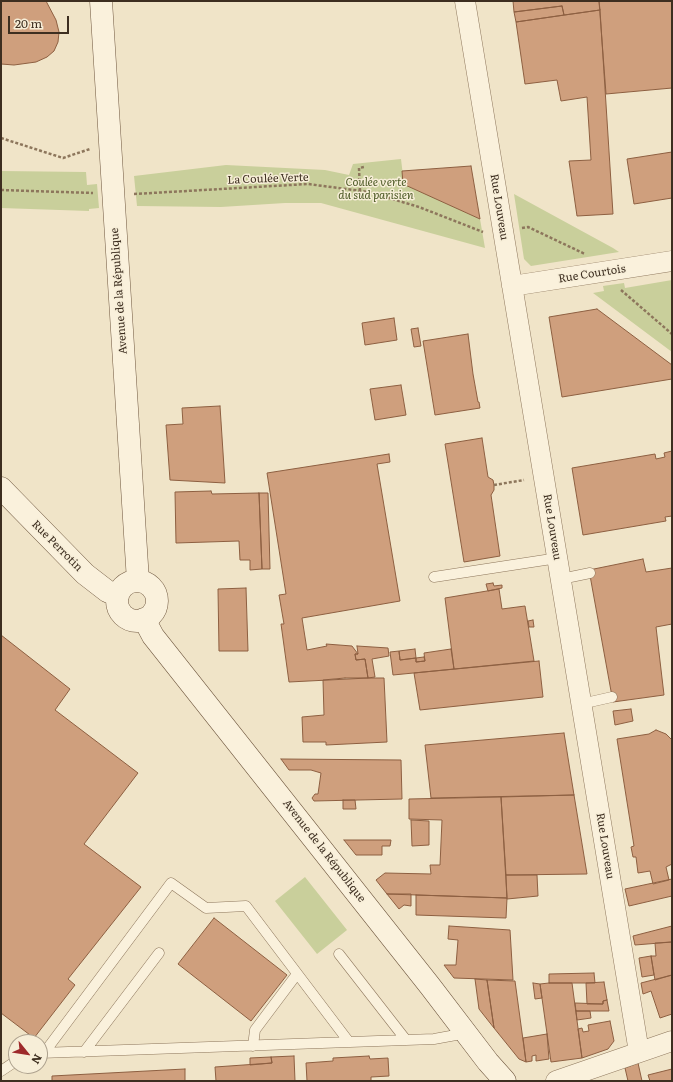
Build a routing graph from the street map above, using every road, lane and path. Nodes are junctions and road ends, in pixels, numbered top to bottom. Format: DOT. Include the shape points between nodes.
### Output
graph roads {
  1 [pos="101,1"];
  2 [pos="465,1"];
  3 [pos="1,138"];
  4 [pos="109,142"];
  5 [pos="364,168"];
  6 [pos="1,190"];
  7 [pos="360,191"];
  8 [pos="99,193"];
  9 [pos="132,194"];
  10 [pos="502,231"];
  11 [pos="672,262"];
  12 [pos="604,272"];
  13 [pos="512,286"];
  14 [pos="672,334"];
  15 [pos="518,481"];
  16 [pos="494,485"];
  17 [pos="1,488"];
  18 [pos="558,558"];
  19 [pos="590,572"];
  20 [pos="434,577"];
  21 [pos="561,578"];
  22 [pos="138,581"];
  23 [pos="118,596"];
  24 [pos="144,619"];
  25 [pos="612,697"];
  26 [pos="581,704"];
  27 [pos="159,953"];
  28 [pos="339,954"];
  29 [pos="297,974"];
  30 [pos="467,1034"];
  31 [pos="406,1040"];
  32 [pos="672,1041"];
  33 [pos="349,1042"];
  34 [pos="48,1045"];
  35 [pos="253,1046"];
  36 [pos="84,1052"];
  37 [pos="639,1052"];
  38 [pos="48,1053"];
  39 [pos="505,1081"];
  40 [pos="556,1081"];
  1 -- 4 [label="main road, Avenue de la République"];
  2 -- 10 [label="street, Rue Louveau"];
  3 -- 4 [label="path" via="63,158"];
  4 -- 22 [label="main road, Avenue de la République"];
  5 -- 7 [label="path" via="359,168"];
  6 -- 8 [label="path"];
  7 -- 9 [label="path, La Coulée Verte" via="308,184"];
  7 -- 10 [label="path, La Coulée Verte" via="419,207 482,232"];
  10 -- 12 [label="path, La Coulée Verte" via="528,227 584,254"];
  10 -- 13 [label="street, Rue Louveau"];
  11 -- 12 [label="street, Rue Courtois"];
  12 -- 13 [label="street, Rue Courtois"];
  12 -- 14 [label="path, La Coulée Verte"];
  13 -- 18 [label="street, Rue Louveau"];
  15 -- 16 [label="path"];
  17 -- 23 [label="main road, Rue Perrotin" via="85,574 106,591"];
  18 -- 20 [label="lane"];
  18 -- 21 [label="street, Rue Louveau"];
  19 -- 21 [label="lane"];
  21 -- 26 [label="street, Rue Louveau"];
  22 -- 23 [label="main road" via="125,585"];
  22 -- 24 [label="main road" via="150,586 156,597 154,610"];
  23 -- 24 [label="main road" via="117,604 124,616 130,619"];
  24 -- 30 [label="main road, Avenue de la République" via="154,636"];
  25 -- 26 [label="lane"];
  26 -- 37 [label="street, Rue Louveau"];
  27 -- 36 [label="lane"];
  28 -- 31 [label="lane"];
  29 -- 33 [label="lane"];
  29 -- 34 [label="lane" via="246,906 206,908 171,882"];
  29 -- 35 [label="lane" via="255,1030"];
  30 -- 31 [label="lane"];
  30 -- 39 [label="main road, Avenue de la République"];
  31 -- 33 [label="lane"];
  32 -- 37 [label="street"];
  33 -- 35 [label="lane"];
  35 -- 36 [label="lane"];
  36 -- 38 [label="lane"];
  37 -- 40 [label="street"];
}
